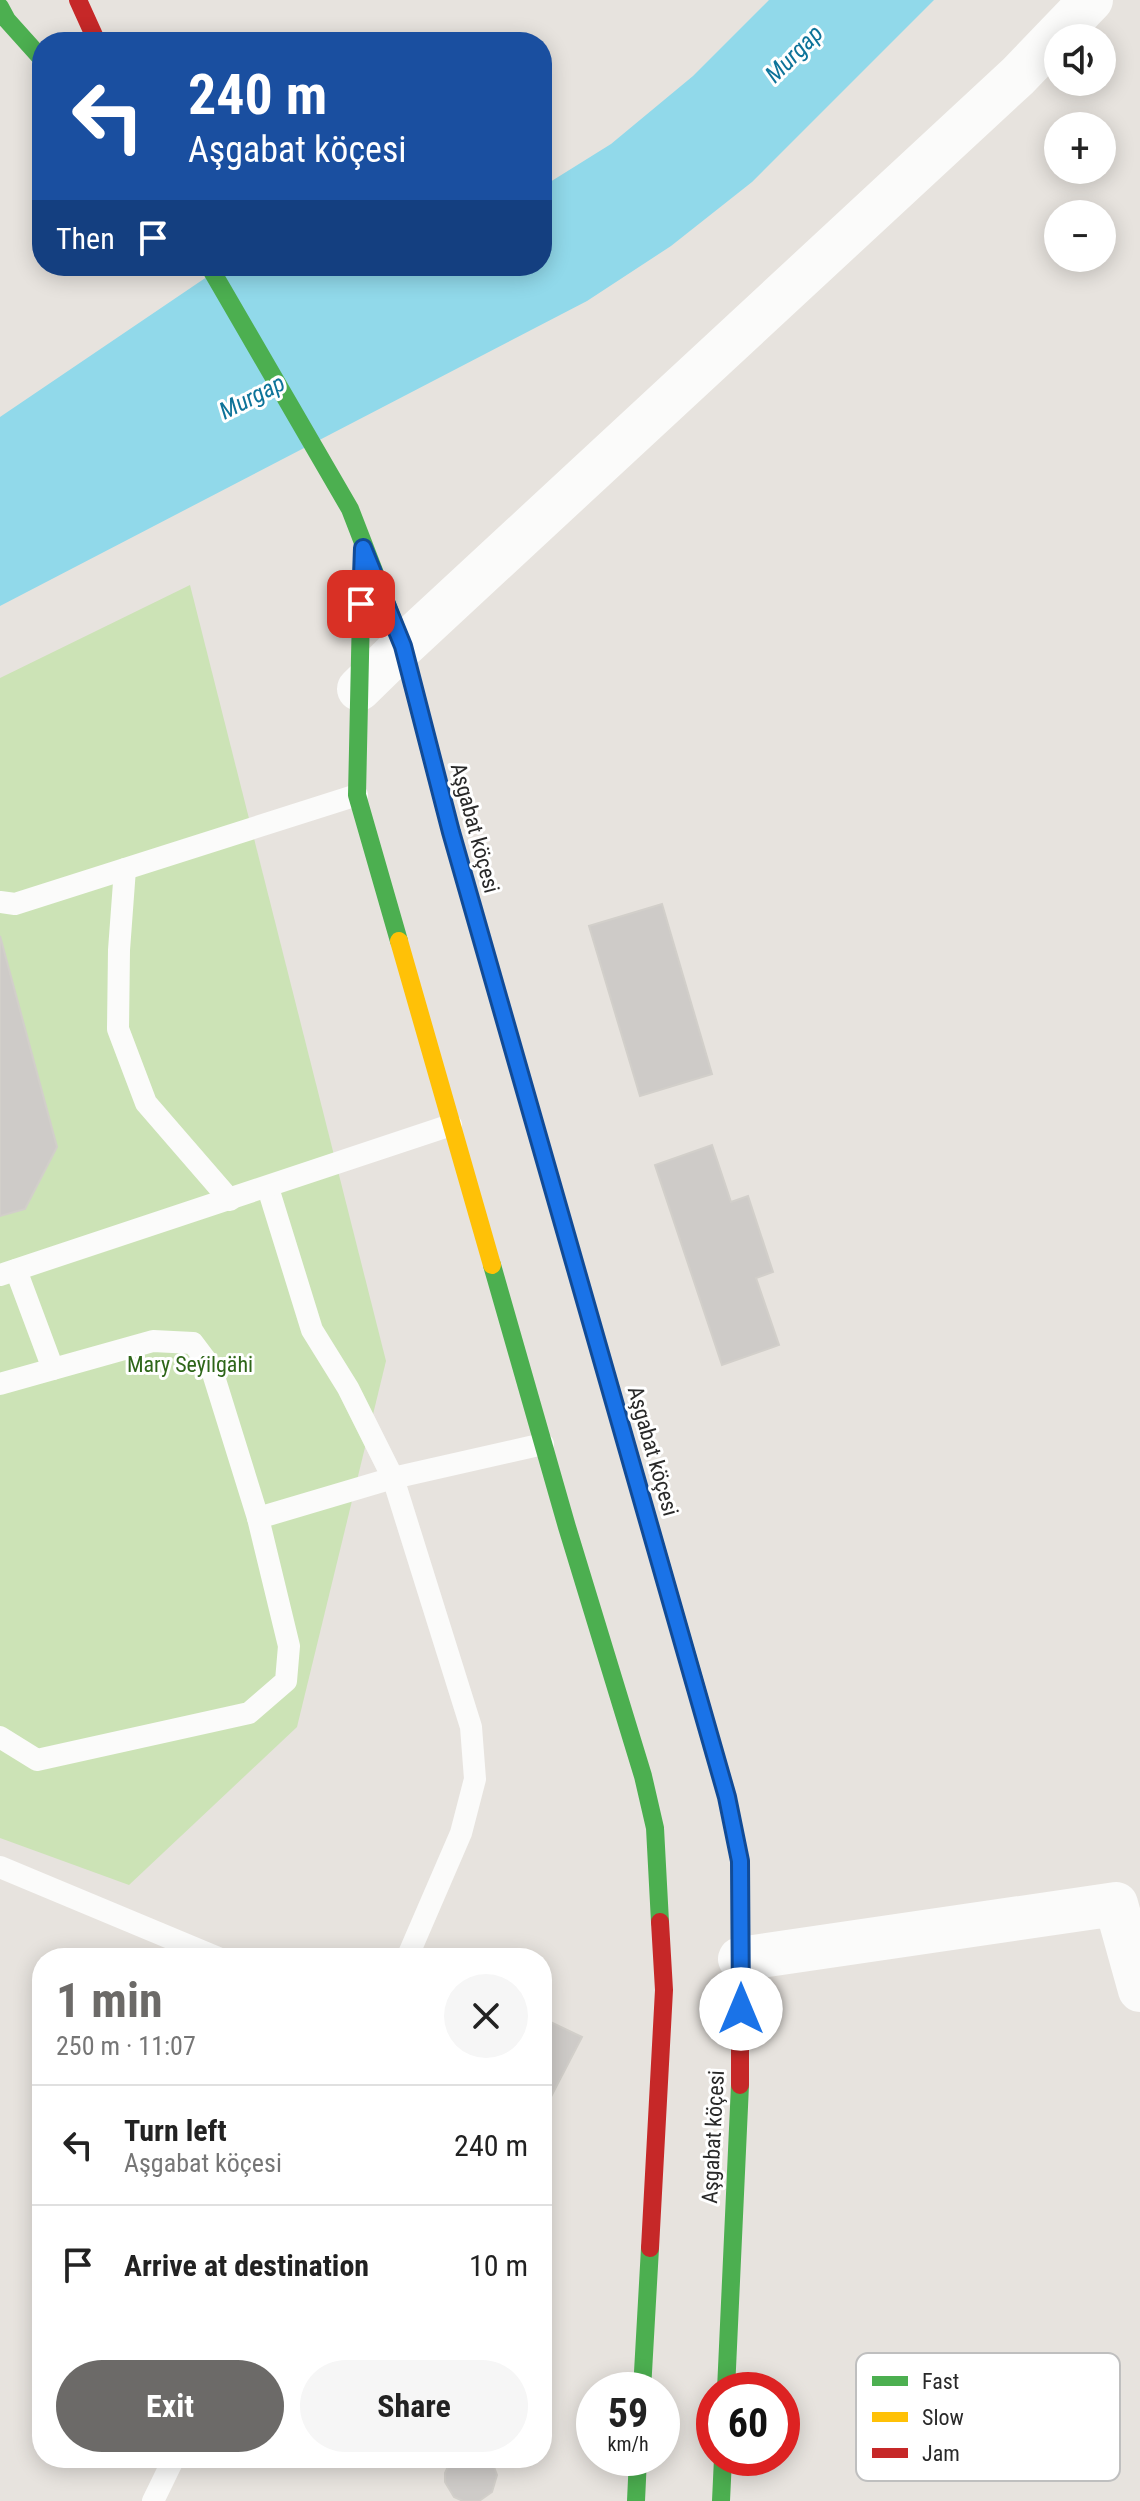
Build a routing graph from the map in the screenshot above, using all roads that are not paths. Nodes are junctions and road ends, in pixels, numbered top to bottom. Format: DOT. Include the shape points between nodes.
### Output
graph roads {
  1 [pos="78,0"];
  2 [pos="1091,0"];
  3 [pos="0,7"];
  4 [pos="92,32"];
  5 [pos="32,48"];
  6 [pos="215,276"];
  7 [pos="363,548"];
  8 [pos="403,646"];
  9 [pos="359,689"];
  10 [pos="357,795"];
  11 [pos="125,869"];
  12 [pos="0,902"];
  13 [pos="451,1125"];
  14 [pos="268,1188"];
  15 [pos="230,1200"];
  16 [pos="8,1273"];
  17 [pos="53,1369"];
  18 [pos="0,1384"];
  19 [pos="543,1444"];
  20 [pos="393,1478"];
  21 [pos="258,1518"];
  22 [pos="0,1737"];
  23 [pos="0,1867"];
  24 [pos="194,1948"];
  25 [pos="411,1948"];
  26 [pos="740,1959"];
  27 [pos="1140,1990"];
  28 [pos="643,2372"];
  29 [pos="727,2372"];
  30 [pos="169,2468"];
  31 [pos="637,2476"];
  32 [pos="722,2476"];
  33 [pos="153,2501"];
  34 [pos="636,2501"];
  35 [pos="721,2501"];
  1 -- 4 [label="main road"];
  2 -- 8 [label="street" via="1018,76"];
  3 -- 5 [label="main road"];
  6 -- 7 [label="main road, Aşgabat köçesi" via="350,509"];
  7 -- 8 [label="main road, Aşgabat köçesi"];
  7 -- 9 [label="main road, Aşgabat köçesi"];
  8 -- 9 [label="street"];
  8 -- 26 [label="main road, Aşgabat köçesi" via="455,848 727,1797 740,1861"];
  9 -- 10 [label="main road, Aşgabat köçesi"];
  10 -- 11 [label="lane"];
  10 -- 13 [label="main road, Aşgabat köçesi"];
  11 -- 12 [label="lane" via="15,904"];
  11 -- 15 [label="lane" via="118,1029 146,1103"];
  13 -- 14 [label="lane"];
  13 -- 19 [label="main road, Aşgabat köçesi"];
  14 -- 15 [label="lane"];
  14 -- 20 [label="lane" via="312,1330"];
  15 -- 16 [label="lane"];
  16 -- 17 [label="lane"];
  17 -- 18 [label="lane"];
  17 -- 21 [label="lane" via="153,1341 193,1343 211,1367"];
  19 -- 20 [label="lane"];
  19 -- 28 [label="main road, Aşgabat köçesi" via="655,1828 664,1990"];
  20 -- 21 [label="lane"];
  20 -- 25 [label="lane" via="471,1727 475,1779 461,1833"];
  21 -- 22 [label="lane" via="289,1646 286,1681 249,1713 37,1760"];
  23 -- 24 [label="lane"];
  26 -- 27 [label="street" via="1116,1904"];
  26 -- 29 [label="main road, Aşgabat köçesi" via="741,2059"];
  30 -- 33 [label="lane"];
  31 -- 34 [label="main road"];
  32 -- 35 [label="main road"];
}
